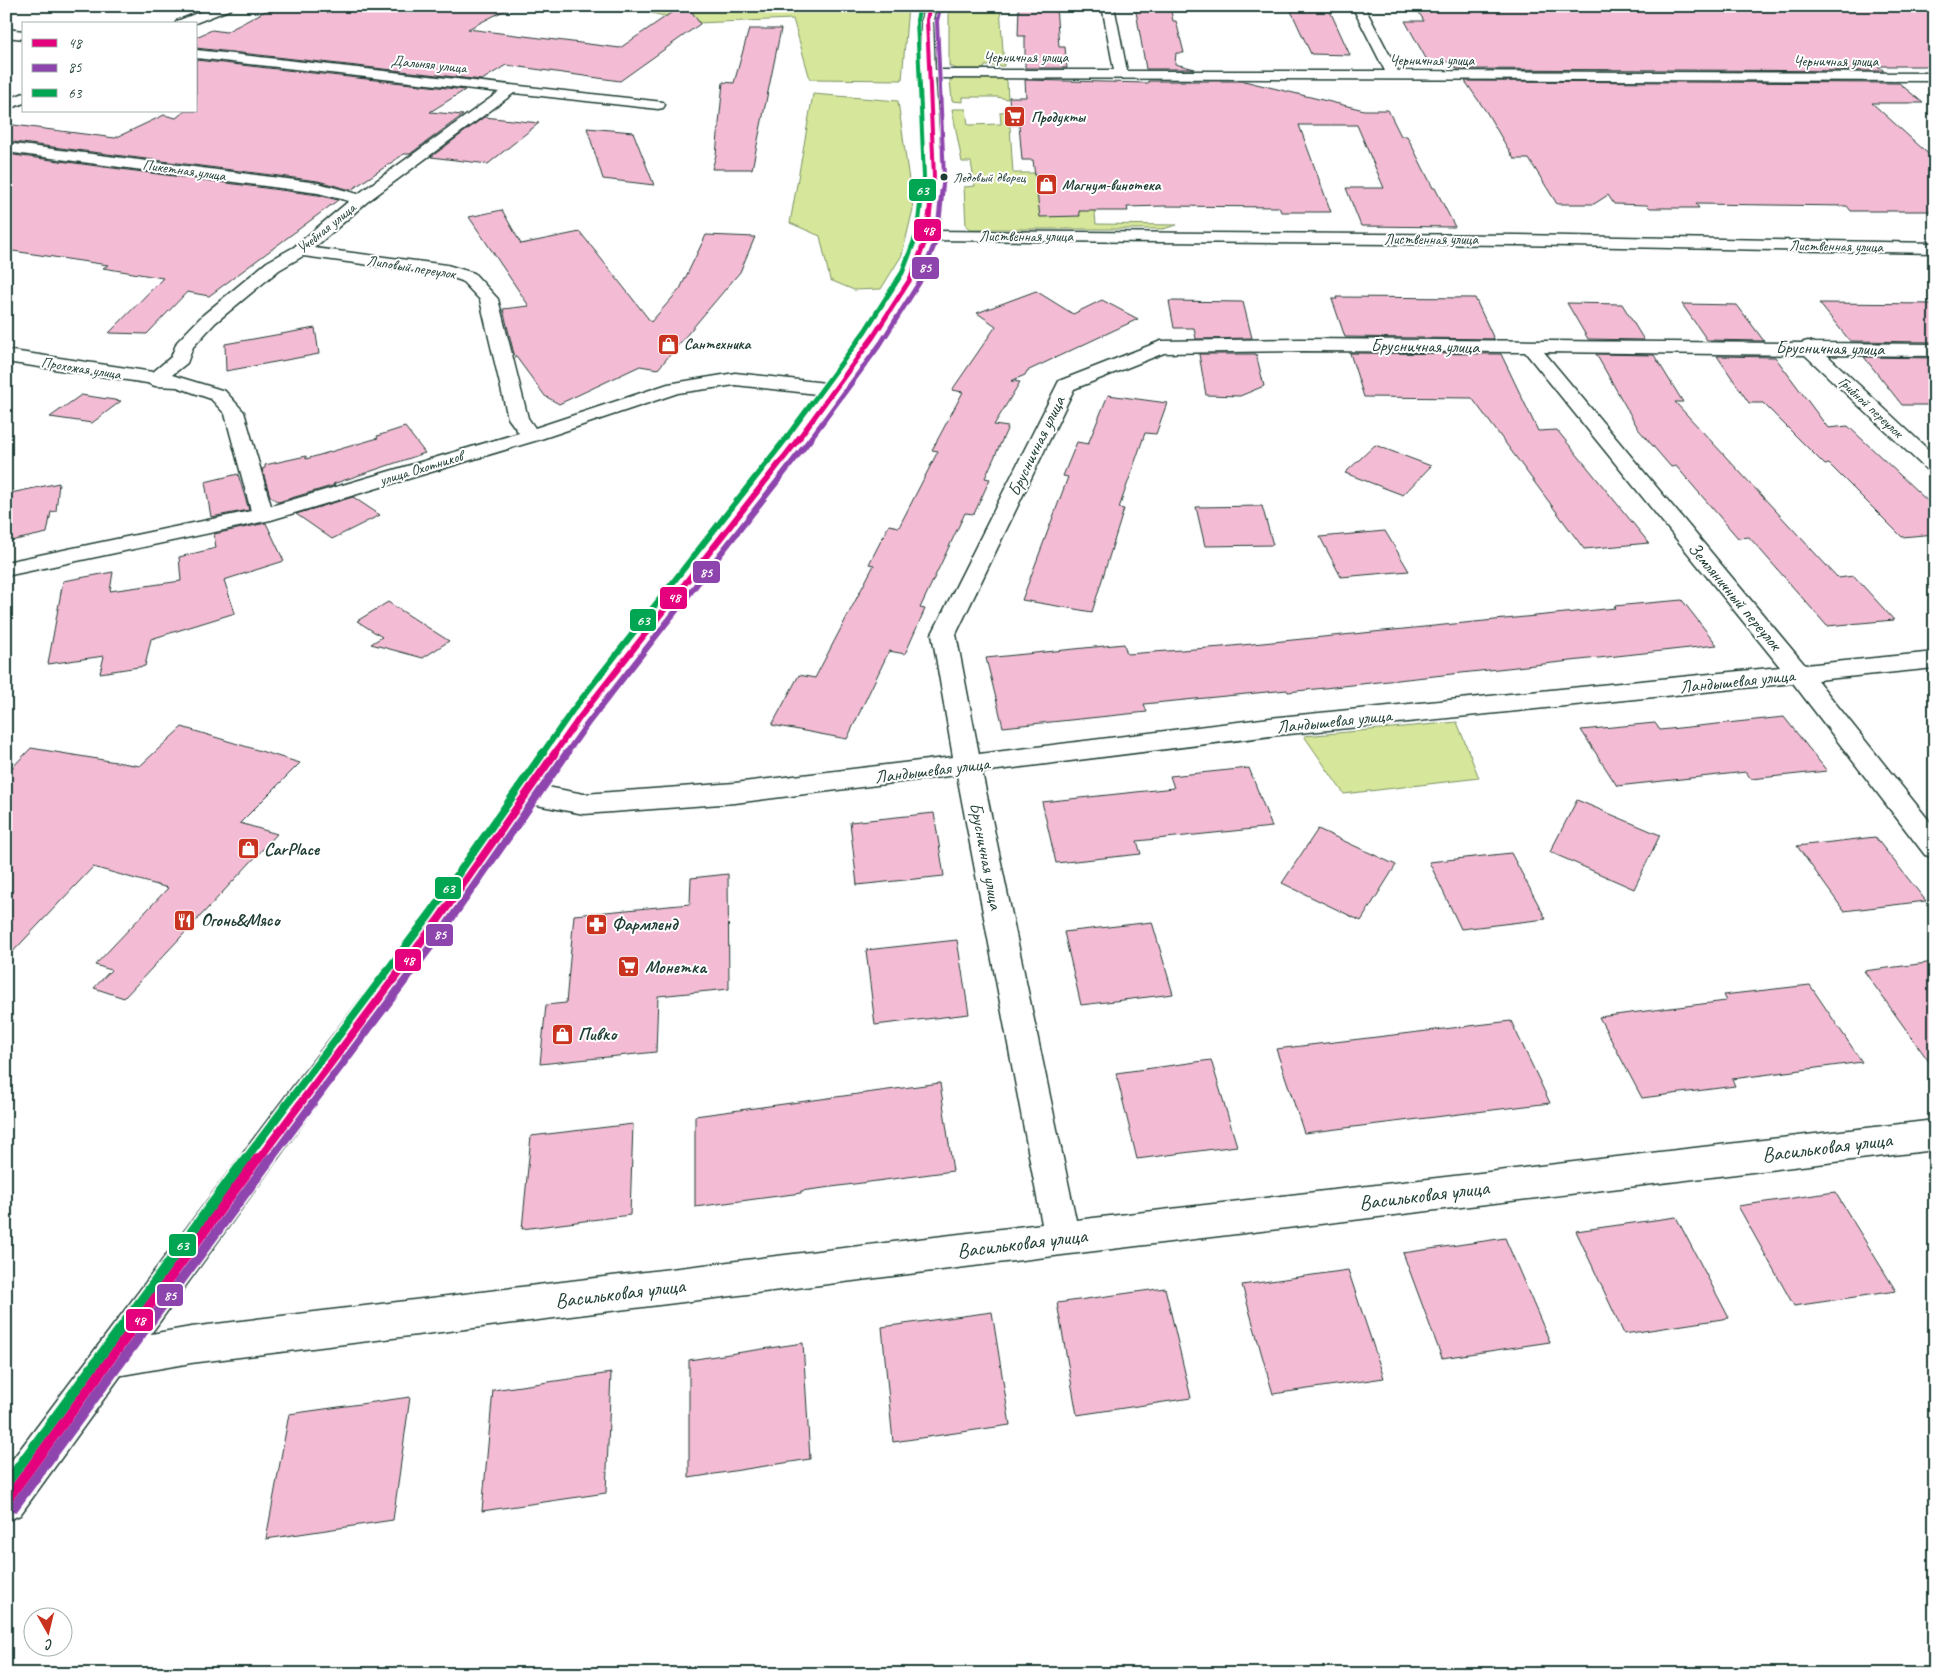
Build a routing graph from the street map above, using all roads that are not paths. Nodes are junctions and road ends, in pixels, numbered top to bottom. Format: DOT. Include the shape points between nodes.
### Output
graph roads {
  1 [pos="227,6"];
  2 [pos="920,6"];
  3 [pos="1108,6"];
  4 [pos="1358,6"];
  5 [pos="928,13"];
  6 [pos="186,22"];
  7 [pos="6,33"];
  8 [pos="22,35"];
  9 [pos="198,54"];
  10 [pos="1121,73"];
  11 [pos="928,74"];
  12 [pos="1394,76"];
  13 [pos="1935,77"];
  14 [pos="511,89"];
  15 [pos="22,98"];
  16 [pos="658,105"];
  17 [pos="6,106"];
  18 [pos="6,146"];
  19 [pos="361,199"];
  20 [pos="927,236"];
  21 [pos="1935,248"];
  22 [pos="300,251"];
  23 [pos="1530,347"];
  24 [pos="1808,347"];
  25 [pos="1935,350"];
  26 [pos="6,356"];
  27 [pos="155,380"];
  28 [pos="834,390"];
  29 [pos="530,436"];
  30 [pos="1935,466"];
  31 [pos="263,515"];
  32 [pos="6,569"];
  33 [pos="1935,660"];
  34 [pos="1800,675"];
  35 [pos="968,766"];
  36 [pos="526,793"];
  37 [pos="1935,848"];
  38 [pos="1935,1134"];
  39 [pos="1062,1238"];
  40 [pos="111,1358"];
  41 [pos="6,1501"];
  1 -- 6 [label="street"];
  2 -- 5 [label="street"];
  3 -- 10 [label="street"];
  4 -- 12 [label="street"];
  5 -- 11 [label="street"];
  7 -- 8 [label="street"];
  9 -- 14 [label="street, Дальняя улица"];
  10 -- 11 [label="street, Черничная улица"];
  10 -- 12 [label="street, Черничная улица"];
  11 -- 20 [label="street" via="934,177"];
  12 -- 13 [label="street, Черничная улица"];
  14 -- 16 [label="street, Дальняя улица"];
  14 -- 19 [label="street, Учебная улица"];
  15 -- 17 [label="street"];
  18 -- 19 [label="street, Пикетная улица" via="318,188"];
  19 -- 22 [label="street, Учебная улица"];
  20 -- 21 [label="street, Лиственная улица" via="1527,240"];
  20 -- 28 [label="street" via="912,278"];
  22 -- 27 [label="street, Учебная улица" via="273,266 209,319 184,346 180,359"];
  22 -- 29 [label="street, Липовый переулок" via="447,270 468,277 489,300 518,418"];
  23 -- 24 [label="street, Брусничная улица"];
  23 -- 34 [label="street, Земляничный переулок"];
  23 -- 35 [label="street, Брусничная улица" via="1161,347 1066,385 944,634"];
  24 -- 25 [label="street, Брусничная улица"];
  24 -- 30 [label="street, Грибной переулок"];
  26 -- 27 [label="street, Прохожая улица"];
  27 -- 31 [label="street, Прохожая улица" via="180,382 218,395 234,412"];
  28 -- 29 [label="street, улица Охотников" via="736,378 675,388"];
  28 -- 36 [label="street" via="580,717"];
  29 -- 31 [label="street, улица Охотников"];
  31 -- 32 [label="street, улица Охотников"];
  33 -- 34 [label="street, Ландышевая улица"];
  34 -- 35 [label="street, Ландышевая улица" via="1279,726"];
  34 -- 37 [label="street, Земляничный переулок"];
  35 -- 36 [label="street, Ландышевая улица" via="735,793 584,804"];
  35 -- 39 [label="street, Брусничная улица"];
  36 -- 40 [label="street" via="438,920"];
  38 -- 39 [label="street, Васильковая улица"];
  39 -- 40 [label="street, Васильковая улица" via="191,1345"];
  40 -- 41 [label="street"];
}
